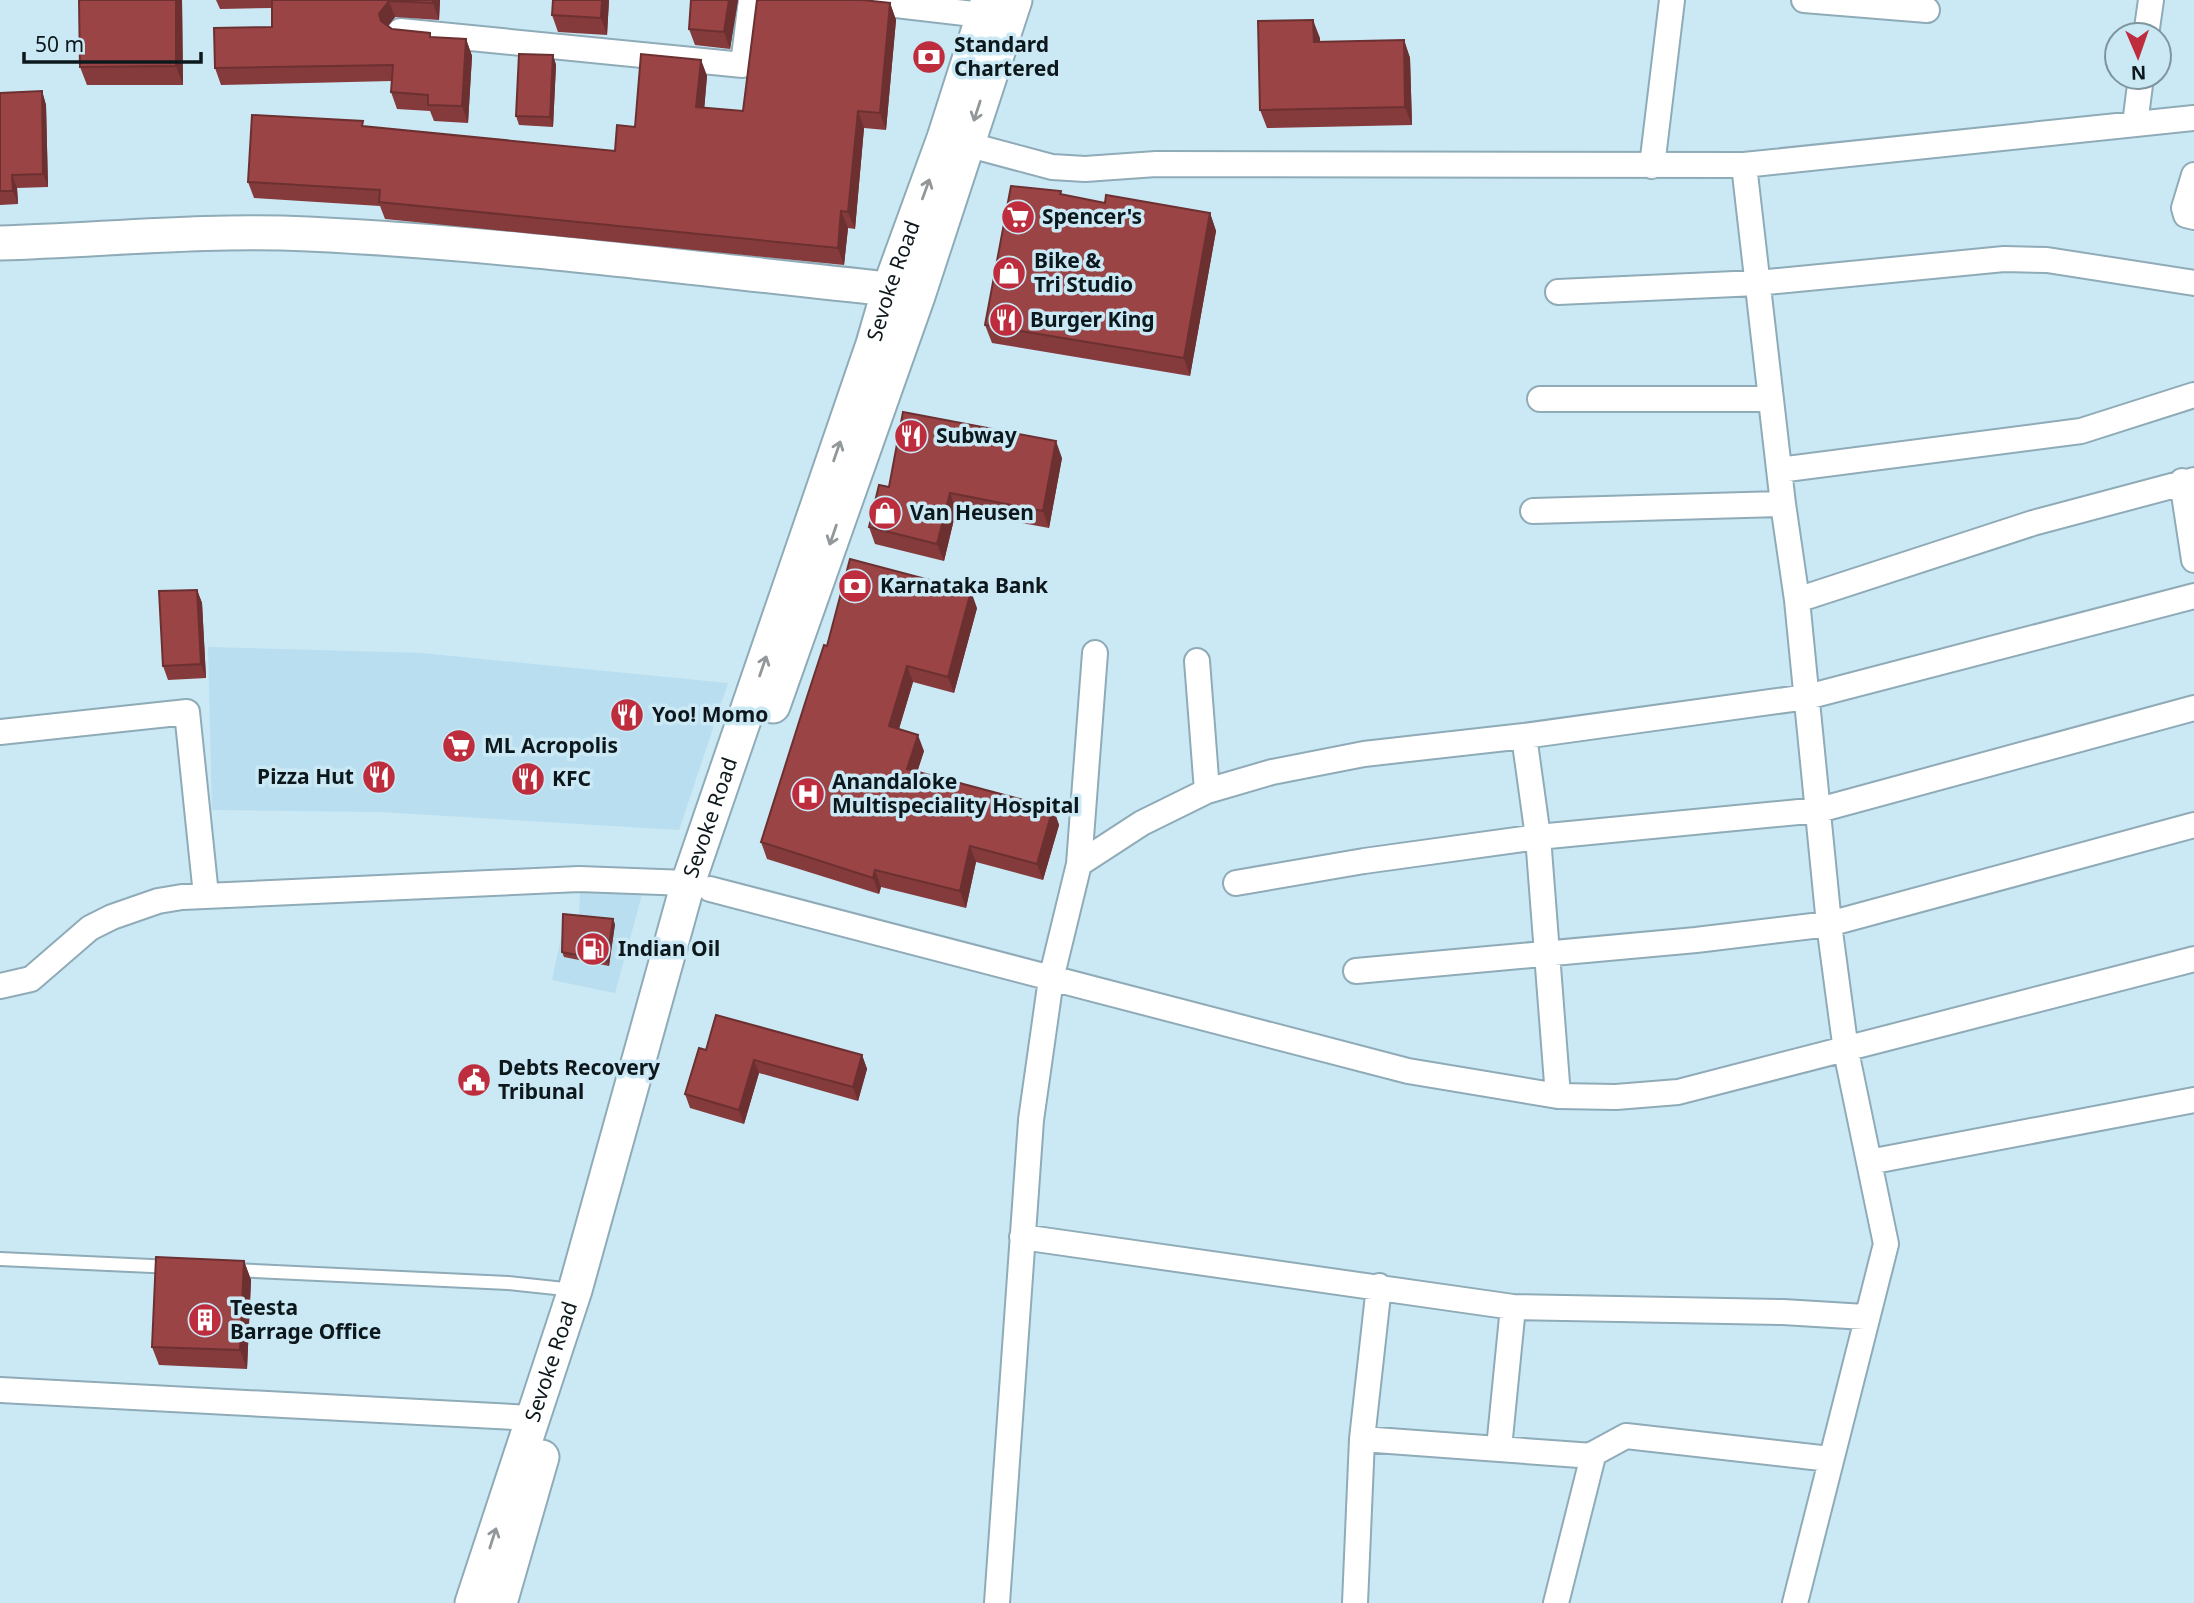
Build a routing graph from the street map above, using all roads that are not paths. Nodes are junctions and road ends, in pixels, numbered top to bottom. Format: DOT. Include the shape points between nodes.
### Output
graph roads {
  1 [pos="751,0"];
  2 [pos="853,0"];
  3 [pos="1014,0"];
  4 [pos="1672,0"];
  5 [pos="1804,0"];
  6 [pos="2151,0"];
  7 [pos="985,7"];
  8 [pos="1927,10"];
  9 [pos="2148,21"];
  10 [pos="400,31"];
  11 [pos="2139,91"];
  12 [pos="2194,118"];
  13 [pos="2135,124"];
  14 [pos="966,144"];
  15 [pos="1744,165"];
  16 [pos="1652,166"];
  17 [pos="2194,176"];
  18 [pos="2194,217"];
  19 [pos="0,243"];
  20 [pos="1757,283"];
  21 [pos="2194,283"];
  22 [pos="903,292"];
  23 [pos="1558,292"];
  24 [pos="2194,395"];
  25 [pos="1540,399"];
  26 [pos="1771,399"];
  27 [pos="1779,470"];
  28 [pos="2188,481"];
  29 [pos="1783,504"];
  30 [pos="1533,511"];
  31 [pos="2193,548"];
  32 [pos="2194,596"];
  33 [pos="1797,600"];
  34 [pos="1095,653"];
  35 [pos="1197,661"];
  36 [pos="1807,697"];
  37 [pos="2194,708"];
  38 [pos="0,732"];
  39 [pos="1524,736"];
  40 [pos="1208,791"];
  41 [pos="1819,810"];
  42 [pos="2194,825"];
  43 [pos="1538,837"];
  44 [pos="1079,864"];
  45 [pos="1236,883"];
  46 [pos="699,886"];
  47 [pos="206,895"];
  48 [pos="1829,923"];
  49 [pos="1548,954"];
  50 [pos="2194,960"];
  51 [pos="1356,971"];
  52 [pos="1051,979"];
  53 [pos="0,986"];
  54 [pos="1846,1051"];
  55 [pos="1558,1096"];
  56 [pos="2194,1100"];
  57 [pos="1869,1162"];
  58 [pos="1022,1237"];
  59 [pos="0,1259"];
  60 [pos="187,1267"];
  61 [pos="215,1269"];
  62 [pos="1379,1286"];
  63 [pos="575,1290"];
  64 [pos="1513,1307"];
  65 [pos="1866,1317"];
  66 [pos="0,1390"];
  67 [pos="532,1418"];
  68 [pos="1362,1439"];
  69 [pos="1499,1448"];
  70 [pos="1591,1455"];
  71 [pos="1830,1459"];
  72 [pos="472,1603"];
  73 [pos="499,1603"];
  74 [pos="997,1603"];
  75 [pos="1355,1603"];
  76 [pos="1556,1603"];
  77 [pos="1795,1603"];
  1 -- 10 [label="street" via="743,65"];
  2 -- 7 [label="street"];
  3 -- 14 [label="main road, Sevoke Road, one-way"];
  4 -- 16 [label="street"];
  5 -- 8 [label="street"];
  6 -- 9 [label="street"];
  22 -- 7 [label="main road, Sevoke Road, one-way"];
  11 -- 13 [label="street"];
  12 -- 13 [label="street"];
  13 -- 15 [label="street"];
  14 -- 16 [label="street" via="1052,167 1085,169 1156,164"];
  14 -- 22 [label="main road, Sevoke Road"];
  15 -- 16 [label="street"];
  15 -- 20 [label="street"];
  17 -- 18 [label="street" via="2184,208 2186,215"];
  19 -- 22 [label="main road" via="178,232 307,234"];
  20 -- 21 [label="street" via="2004,259 2047,260"];
  20 -- 23 [label="street"];
  20 -- 26 [label="street"];
  22 -- 46 [label="main road, Sevoke Road"];
  24 -- 27 [label="street" via="2081,431"];
  25 -- 26 [label="street"];
  26 -- 27 [label="street"];
  27 -- 29 [label="street"];
  28 -- 31 [label="street"];
  28 -- 33 [label="street" via="2033,523"];
  29 -- 30 [label="street"];
  29 -- 33 [label="street"];
  32 -- 36 [label="street"];
  33 -- 36 [label="street"];
  34 -- 44 [label="street"];
  35 -- 40 [label="street"];
  36 -- 39 [label="street"];
  36 -- 41 [label="street"];
  37 -- 41 [label="street"];
  38 -- 47 [label="street" via="187,712"];
  39 -- 40 [label="street" via="1364,754 1272,772"];
  39 -- 43 [label="street"];
  40 -- 44 [label="street" via="1142,823"];
  41 -- 43 [label="street"];
  41 -- 48 [label="street"];
  42 -- 48 [label="street"];
  43 -- 45 [label="street"];
  43 -- 49 [label="street"];
  44 -- 52 [label="street"];
  46 -- 47 [label="street" via="579,879"];
  46 -- 52 [label="street"];
  46 -- 63 [label="main road, Sevoke Road"];
  46 -- 73 [label="main road, Sevoke Road"];
  47 -- 53 [label="street" via="158,901 112,917 90,928 31,978"];
  48 -- 49 [label="street"];
  48 -- 54 [label="street"];
  49 -- 51 [label="street"];
  49 -- 55 [label="street"];
  50 -- 54 [label="street"];
  52 -- 55 [label="street" via="1408,1071"];
  52 -- 58 [label="street" via="1031,1120"];
  54 -- 55 [label="street" via="1678,1092"];
  54 -- 57 [label="street"];
  56 -- 57 [label="street"];
  57 -- 65 [label="street" via="1886,1244"];
  58 -- 62 [label="street"];
  58 -- 74 [label="street"];
  59 -- 60 [label="lane"];
  61 -- 63 [label="lane"];
  62 -- 64 [label="street"];
  62 -- 68 [label="street"];
  63 -- 67 [label="main road, Sevoke Road"];
  64 -- 65 [label="street"];
  64 -- 69 [label="street"];
  65 -- 71 [label="street"];
  66 -- 67 [label="street"];
  72 -- 67 [label="main road, Sevoke Road, one-way"];
  68 -- 69 [label="street"];
  68 -- 75 [label="street"];
  69 -- 70 [label="street"];
  70 -- 71 [label="street" via="1626,1436"];
  70 -- 76 [label="street" via="1594,1459"];
  71 -- 77 [label="street"];
}
